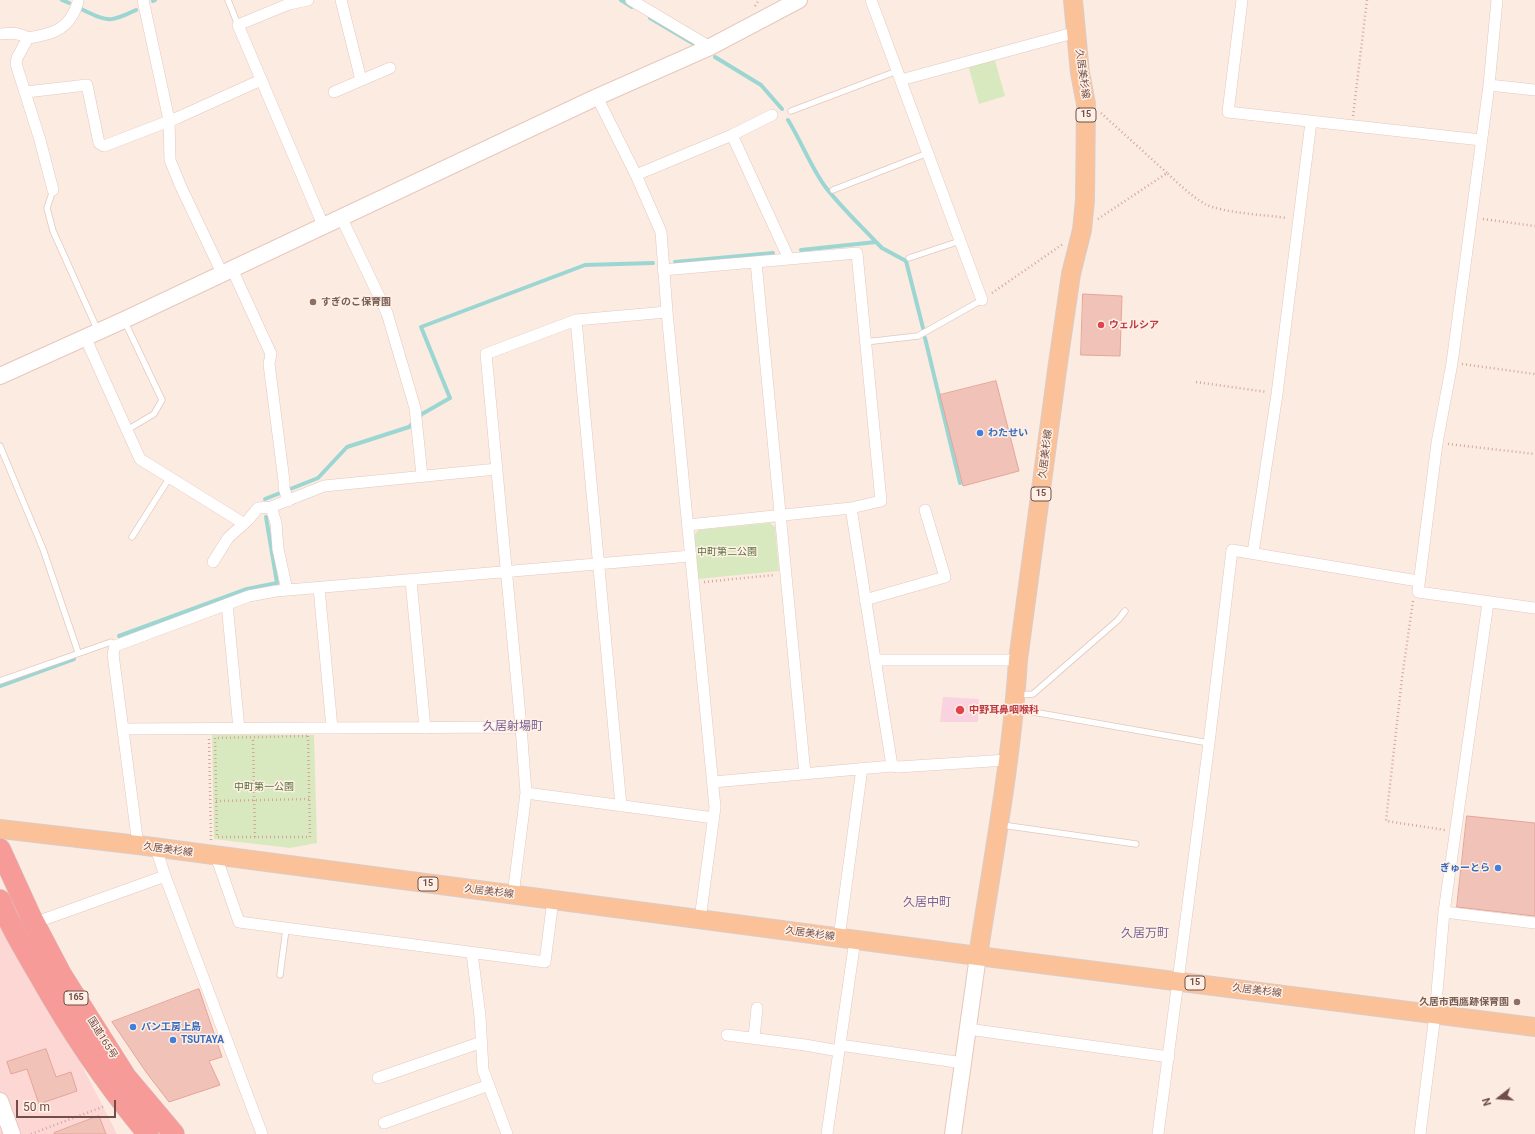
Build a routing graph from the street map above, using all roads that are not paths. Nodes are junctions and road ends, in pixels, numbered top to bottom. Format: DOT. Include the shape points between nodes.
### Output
graph roads {
  1 [pos="78,0"];
  2 [pos="143,0"];
  3 [pos="228,0"];
  4 [pos="308,0"];
  5 [pos="341,0"];
  6 [pos="631,0"];
  7 [pos="799,0"];
  8 [pos="871,0"];
  9 [pos="1073,0"];
  10 [pos="1242,0"];
  11 [pos="1497,0"];
  12 [pos="238,25"];
  13 [pos="1076,32"];
  14 [pos="0,34"];
  15 [pos="28,38"];
  16 [pos="710,47"];
  17 [pos="390,68"];
  18 [pos="899,76"];
  19 [pos="261,80"];
  20 [pos="362,80"];
  21 [pos="1489,84"];
  22 [pos="1535,90"];
  23 [pos="26,92"];
  24 [pos="334,92"];
  25 [pos="597,97"];
  26 [pos="791,111"];
  27 [pos="772,115"];
  28 [pos="169,120"];
  29 [pos="1311,122"];
  30 [pos="732,134"];
  31 [pos="1481,140"];
  32 [pos="928,153"];
  33 [pos="636,175"];
  34 [pos="53,190"];
  35 [pos="832,190"];
  36 [pos="341,217"];
  37 [pos="323,225"];
  38 [pos="960,241"];
  39 [pos="909,258"];
  40 [pos="790,259"];
  41 [pos="756,262"];
  42 [pos="663,270"];
  43 [pos="227,271"];
  44 [pos="982,300"];
  45 [pos="667,312"];
  46 [pos="124,320"];
  47 [pos="576,320"];
  48 [pos="91,334"];
  49 [pos="865,342"];
  50 [pos="0,376"];
  51 [pos="127,430"];
  52 [pos="0,446"];
  53 [pos="497,469"];
  54 [pos="422,476"];
  55 [pos="170,477"];
  56 [pos="286,495"];
  57 [pos="271,507"];
  58 [pos="851,508"];
  59 [pos="925,510"];
  60 [pos="780,516"];
  61 [pos="243,523"];
  62 [pos="688,525"];
  63 [pos="132,537"];
  64 [pos="1253,553"];
  65 [pos="691,556"];
  66 [pos="213,562"];
  67 [pos="599,563"];
  68 [pos="506,571"];
  69 [pos="411,580"];
  70 [pos="1418,587"];
  71 [pos="319,588"];
  72 [pos="287,590"];
  73 [pos="865,600"];
  74 [pos="1488,602"];
  75 [pos="227,604"];
  76 [pos="1535,608"];
  77 [pos="1125,611"];
  78 [pos="115,646"];
  79 [pos="78,652"];
  80 [pos="875,660"];
  81 [pos="1018,660"];
  82 [pos="0,681"];
  83 [pos="1015,702"];
  84 [pos="521,727"];
  85 [pos="239,728"];
  86 [pos="332,728"];
  87 [pos="425,728"];
  88 [pos="123,729"];
  89 [pos="1209,743"];
  90 [pos="1007,760"];
  91 [pos="892,766"];
  92 [pos="862,768"];
  93 [pos="805,774"];
  94 [pos="713,782"];
  95 [pos="526,794"];
  96 [pos="621,806"];
  97 [pos="714,818"];
  98 [pos="998,825"];
  99 [pos="0,829"];
  100 [pos="1136,844"];
  101 [pos="138,846"];
  102 [pos="156,848"];
  103 [pos="0,849"];
  104 [pos="213,849"];
  105 [pos="165,876"];
  106 [pos="513,895"];
  107 [pos="0,900"];
  108 [pos="553,900"];
  109 [pos="1444,912"];
  110 [pos="700,919"];
  111 [pos="34,923"];
  112 [pos="1535,923"];
  113 [pos="286,929"];
  114 [pos="847,939"];
  115 [pos="472,953"];
  116 [pos="978,956"];
  117 [pos="280,974"];
  118 [pos="1178,981"];
  119 [pos="758,1008"];
  120 [pos="1435,1015"];
  121 [pos="1535,1027"];
  122 [pos="968,1029"];
  123 [pos="728,1035"];
  124 [pos="754,1038"];
  125 [pos="482,1042"];
  126 [pos="839,1048"];
  127 [pos="1169,1057"];
  128 [pos="963,1063"];
  129 [pos="378,1078"];
  130 [pos="489,1084"];
  131 [pos="0,1101"];
  132 [pos="384,1123"];
  133 [pos="12,1134"];
  134 [pos="148,1134"];
  135 [pos="174,1134"];
  136 [pos="262,1134"];
  137 [pos="508,1134"];
  138 [pos="827,1134"];
  139 [pos="953,1134"];
  140 [pos="1158,1134"];
  141 [pos="1420,1134"];
  1 -- 15 [label="street" via="70,21 63,27"];
  2 -- 28 [label="street"];
  3 -- 12 [label="lane"];
  4 -- 12 [label="street" via="289,4"];
  5 -- 20 [label="street"];
  6 -- 16 [label="street"];
  7 -- 16 [label="street"];
  8 -- 18 [label="street"];
  9 -- 13 [label="main road, 久居美杉線 / 15"];
  10 -- 29 [label="street" via="1228,112"];
  11 -- 21 [label="street"];
  12 -- 19 [label="street"];
  13 -- 18 [label="street"];
  13 -- 81 [label="main road, 久居美杉線 / 15" via="1086,104 1082,230 1071,274"];
  14 -- 15 [label="street" via="14,32"];
  15 -- 23 [label="street" via="16,64"];
  16 -- 25 [label="street"];
  17 -- 20 [label="street"];
  18 -- 26 [label="lane"];
  18 -- 32 [label="street"];
  19 -- 28 [label="street"];
  19 -- 37 [label="street"];
  20 -- 24 [label="street"];
  21 -- 22 [label="street"];
  21 -- 31 [label="street"];
  23 -- 28 [label="street" via="87,86 99,143 104,146"];
  23 -- 34 [label="street"];
  25 -- 33 [label="street"];
  25 -- 36 [label="street"];
  27 -- 30 [label="street"];
  28 -- 43 [label="street" via="170,160 181,187"];
  29 -- 31 [label="street"];
  29 -- 64 [label="street" via="1277,394"];
  30 -- 33 [label="street"];
  30 -- 40 [label="street"];
  31 -- 70 [label="street" via="1452,363 1437,443"];
  32 -- 35 [label="lane"];
  32 -- 38 [label="street"];
  33 -- 42 [label="street" via="661,232"];
  34 -- 48 [label="lane" via="46,208"];
  36 -- 37 [label="street"];
  36 -- 54 [label="street" via="387,313 415,408"];
  37 -- 43 [label="street"];
  38 -- 39 [label="lane"];
  38 -- 44 [label="street"];
  40 -- 41 [label="street"];
  40 -- 49 [label="street" via="857,253"];
  41 -- 42 [label="street"];
  41 -- 60 [label="street"];
  42 -- 45 [label="street"];
  43 -- 46 [label="street"];
  43 -- 56 [label="street" via="271,354 269,364"];
  44 -- 49 [label="lane" via="918,336"];
  45 -- 47 [label="street"];
  45 -- 62 [label="street"];
  46 -- 48 [label="street"];
  46 -- 51 [label="lane" via="162,400 154,414"];
  47 -- 53 [label="street" via="486,354"];
  47 -- 67 [label="street"];
  48 -- 50 [label="street"];
  48 -- 51 [label="street"];
  49 -- 58 [label="street" via="881,500"];
  51 -- 55 [label="street" via="140,459"];
  52 -- 79 [label="lane" via="43,549"];
  53 -- 54 [label="street"];
  53 -- 68 [label="street"];
  54 -- 56 [label="street" via="324,486"];
  55 -- 61 [label="street"];
  55 -- 63 [label="lane"];
  56 -- 57 [label="street"];
  57 -- 61 [label="street" via="258,508"];
  57 -- 72 [label="street"];
  58 -- 60 [label="street"];
  58 -- 73 [label="street"];
  59 -- 73 [label="street" via="945,577"];
  60 -- 62 [label="street"];
  60 -- 93 [label="street"];
  61 -- 66 [label="street" via="228,538"];
  62 -- 65 [label="street"];
  64 -- 70 [label="street"];
  64 -- 89 [label="street" via="1232,550"];
  65 -- 67 [label="street"];
  65 -- 94 [label="street"];
  67 -- 68 [label="street"];
  67 -- 96 [label="street"];
  68 -- 69 [label="street"];
  68 -- 84 [label="street"];
  69 -- 71 [label="street"];
  69 -- 87 [label="street"];
  70 -- 74 [label="street"];
  71 -- 72 [label="street"];
  71 -- 86 [label="street"];
  72 -- 75 [label="street" via="249,596"];
  73 -- 80 [label="street"];
  74 -- 76 [label="street"];
  74 -- 109 [label="street"];
  75 -- 78 [label="street"];
  75 -- 85 [label="street"];
  77 -- 83 [label="lane" via="1033,694"];
  78 -- 79 [label="lane" via="111,642"];
  78 -- 88 [label="street" via="113,654"];
  79 -- 82 [label="lane"];
  80 -- 81 [label="street"];
  80 -- 91 [label="street"];
  81 -- 83 [label="main road, 久居美杉線 / 15"];
  83 -- 89 [label="lane"];
  83 -- 90 [label="main road, 久居美杉線 / 15"];
  84 -- 87 [label="street"];
  84 -- 95 [label="street"];
  85 -- 86 [label="street"];
  85 -- 88 [label="street"];
  86 -- 87 [label="street"];
  88 -- 101 [label="street"];
  89 -- 118 [label="street"];
  90 -- 91 [label="street"];
  90 -- 98 [label="main road, 久居美杉線 / 15"];
  91 -- 92 [label="street"];
  92 -- 93 [label="street"];
  92 -- 114 [label="street"];
  93 -- 94 [label="street"];
  94 -- 97 [label="street"];
  95 -- 96 [label="street"];
  95 -- 106 [label="street"];
  96 -- 97 [label="street"];
  97 -- 110 [label="street"];
  98 -- 100 [label="lane"];
  98 -- 116 [label="main road, 久居美杉線 / 15"];
  99 -- 101 [label="main road, 久居美杉線 / 15"];
  101 -- 102 [label="main road, 久居美杉線 / 15"];
  102 -- 104 [label="main road, 久居美杉線 / 15"];
  102 -- 105 [label="street"];
  103 -- 111 [label="highway, 国道165号 / 165"];
  104 -- 106 [label="main road, 久居美杉線 / 15"];
  104 -- 113 [label="street" via="239,922"];
  105 -- 111 [label="street"];
  105 -- 136 [label="street"];
  106 -- 108 [label="main road, 久居美杉線 / 15"];
  107 -- 134 [label="highway, 国道165号 / 165" via="6,922 82,1048"];
  108 -- 110 [label="main road, 久居美杉線 / 15"];
  108 -- 115 [label="street" via="545,962"];
  109 -- 112 [label="street"];
  109 -- 120 [label="street"];
  110 -- 114 [label="main road, 久居美杉線 / 15"];
  111 -- 135 [label="highway, 国道165号 / 165" via="61,974 126,1077"];
  113 -- 115 [label="street"];
  113 -- 117 [label="lane"];
  114 -- 116 [label="main road, 久居美杉線 / 15"];
  114 -- 126 [label="street"];
  115 -- 125 [label="street"];
  116 -- 118 [label="main road, 久居美杉線 / 15"];
  116 -- 122 [label="street"];
  118 -- 120 [label="main road, 久居美杉線 / 15"];
  118 -- 127 [label="street"];
  119 -- 124 [label="street"];
  120 -- 121 [label="main road, 久居美杉線 / 15"];
  120 -- 141 [label="street"];
  122 -- 127 [label="street"];
  122 -- 128 [label="street"];
  123 -- 124 [label="street"];
  124 -- 126 [label="street"];
  125 -- 129 [label="street"];
  125 -- 130 [label="street" via="483,1070"];
  126 -- 128 [label="street"];
  126 -- 138 [label="street"];
  127 -- 140 [label="street"];
  128 -- 139 [label="street"];
  130 -- 132 [label="street"];
  130 -- 137 [label="street"];
  131 -- 133 [label="street"];
}
